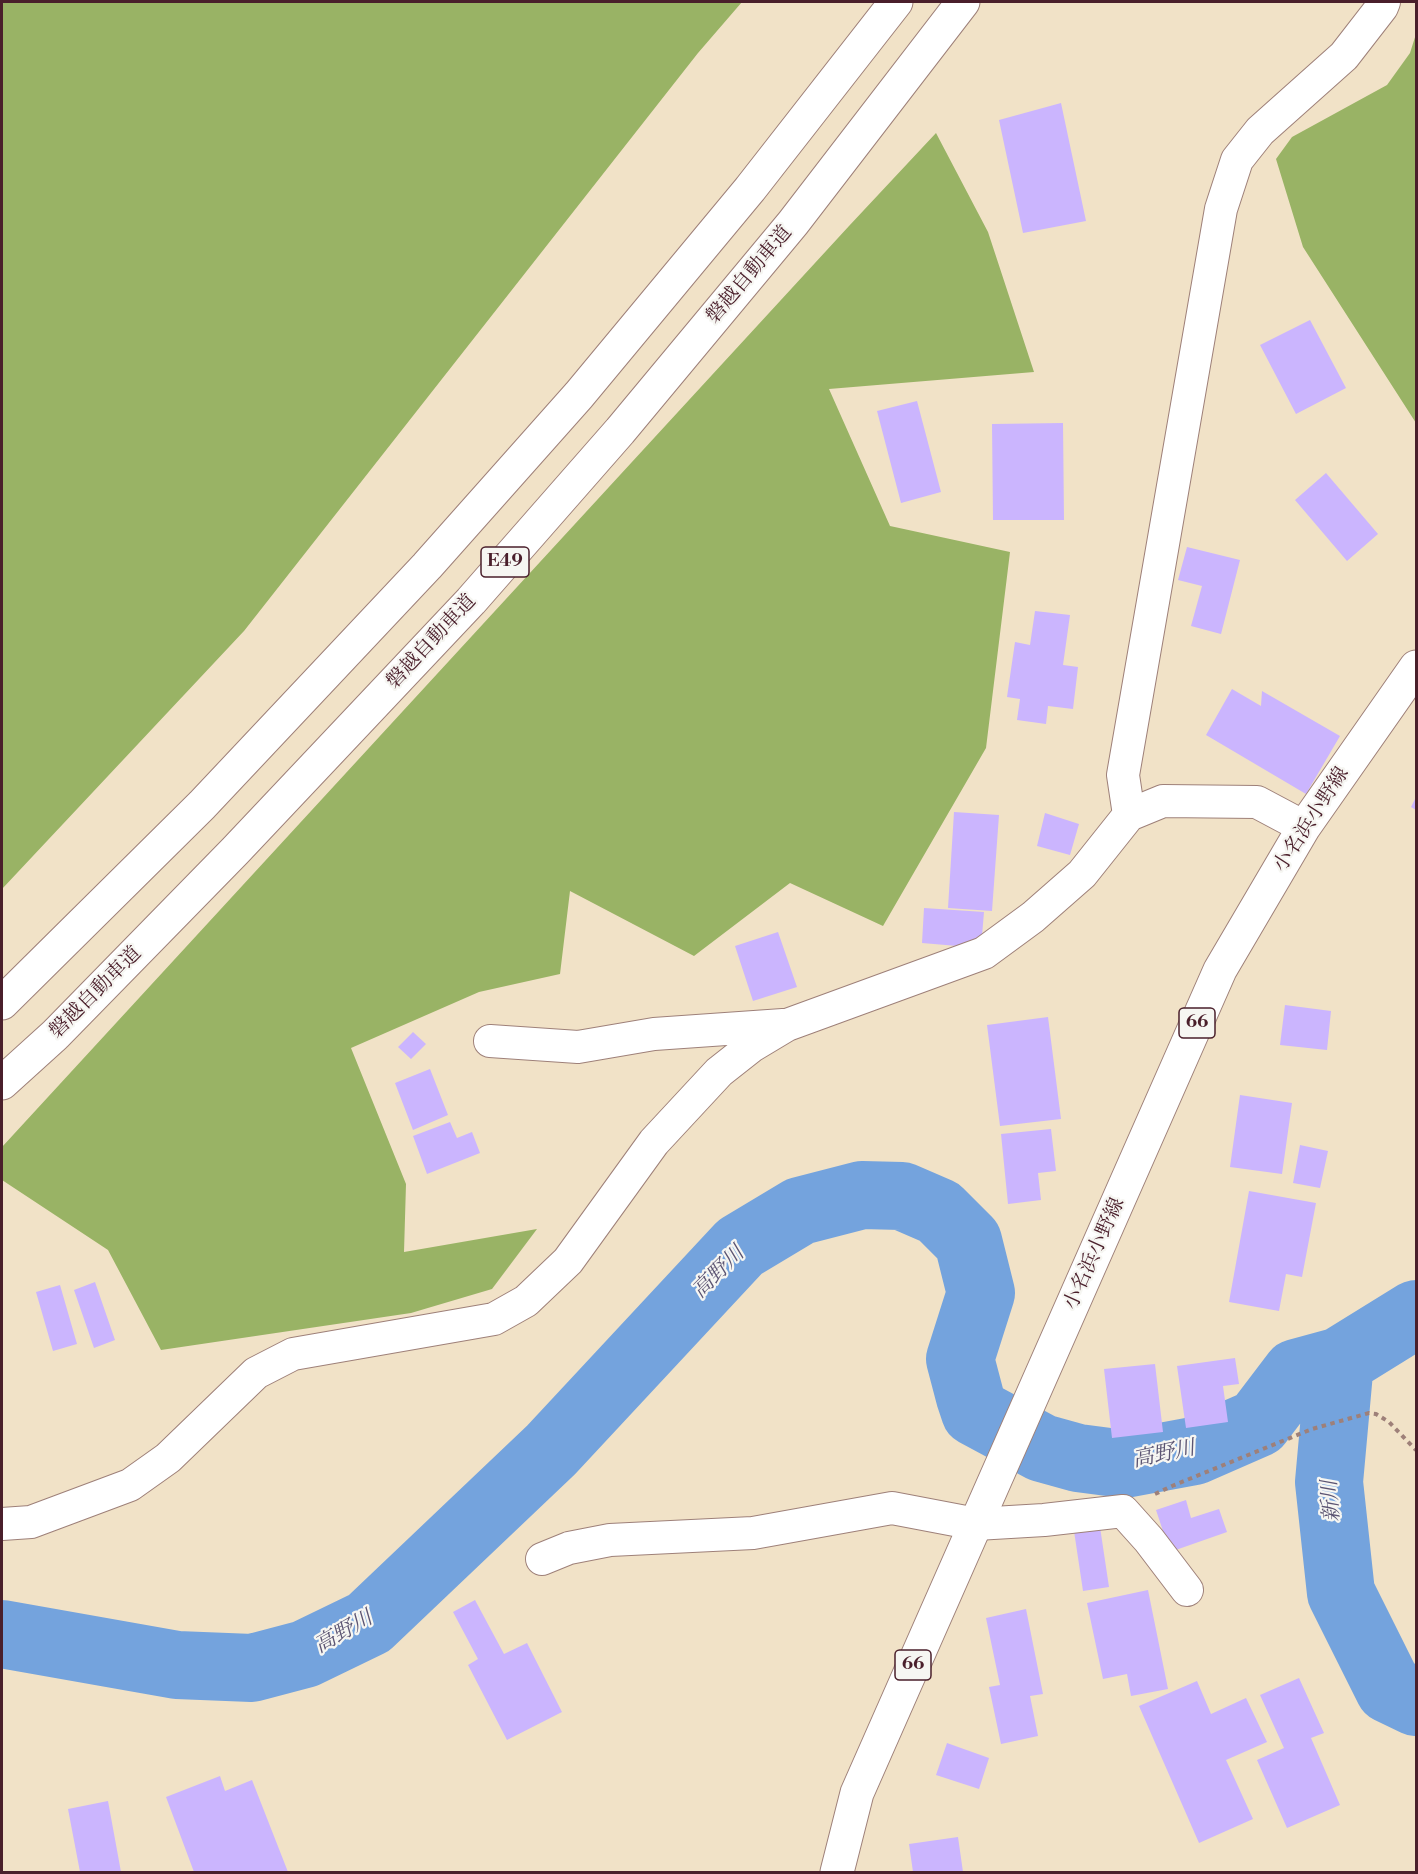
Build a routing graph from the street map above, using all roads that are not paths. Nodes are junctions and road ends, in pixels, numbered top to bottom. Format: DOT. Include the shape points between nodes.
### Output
graph roads {
  1 [pos="896,2"];
  2 [pos="963,2"];
  3 [pos="1384,2"];
  4 [pos="1416,667"];
  5 [pos="1129,815"];
  6 [pos="1304,827"];
  7 [pos="2,1003"];
  8 [pos="787,1025"];
  9 [pos="490,1041"];
  10 [pos="2,1083"];
  11 [pos="2,1524"];
  12 [pos="976,1524"];
  13 [pos="542,1559"];
  14 [pos="1187,1590"];
  15 [pos="837,1872"];
  1 -- 7 [label="main road, E49" via="750,189 579,395 427,566 202,805"];
  2 -- 10 [label="main road, 磐越自動車道 / E49" via="786,232 620,432 471,601 64,1027"];
  3 -- 5 [label="street" via="1344,56 1260,131 1237,160 1221,209 1123,775"];
  4 -- 6 [label="main road, 小名浜小野線 / 66"];
  5 -- 6 [label="street" via="1163,801 1257,802"];
  5 -- 8 [label="street" via="1082,874 984,953"];
  6 -- 12 [label="main road, 小名浜小野線 / 66" via="1220,970"];
  8 -- 9 [label="street" via="654,1034 578,1047"];
  8 -- 11 [label="street" via="719,1072 654,1142 568,1261 526,1301 494,1319 293,1354 256,1373 168,1458 130,1485 31,1522"];
  12 -- 13 [label="street" via="892,1508 753,1533 610,1540 569,1548"];
  12 -- 14 [label="street" via="1123,1511"];
  12 -- 15 [label="main road, 小名浜小野線 / 66" via="857,1793"];
}
